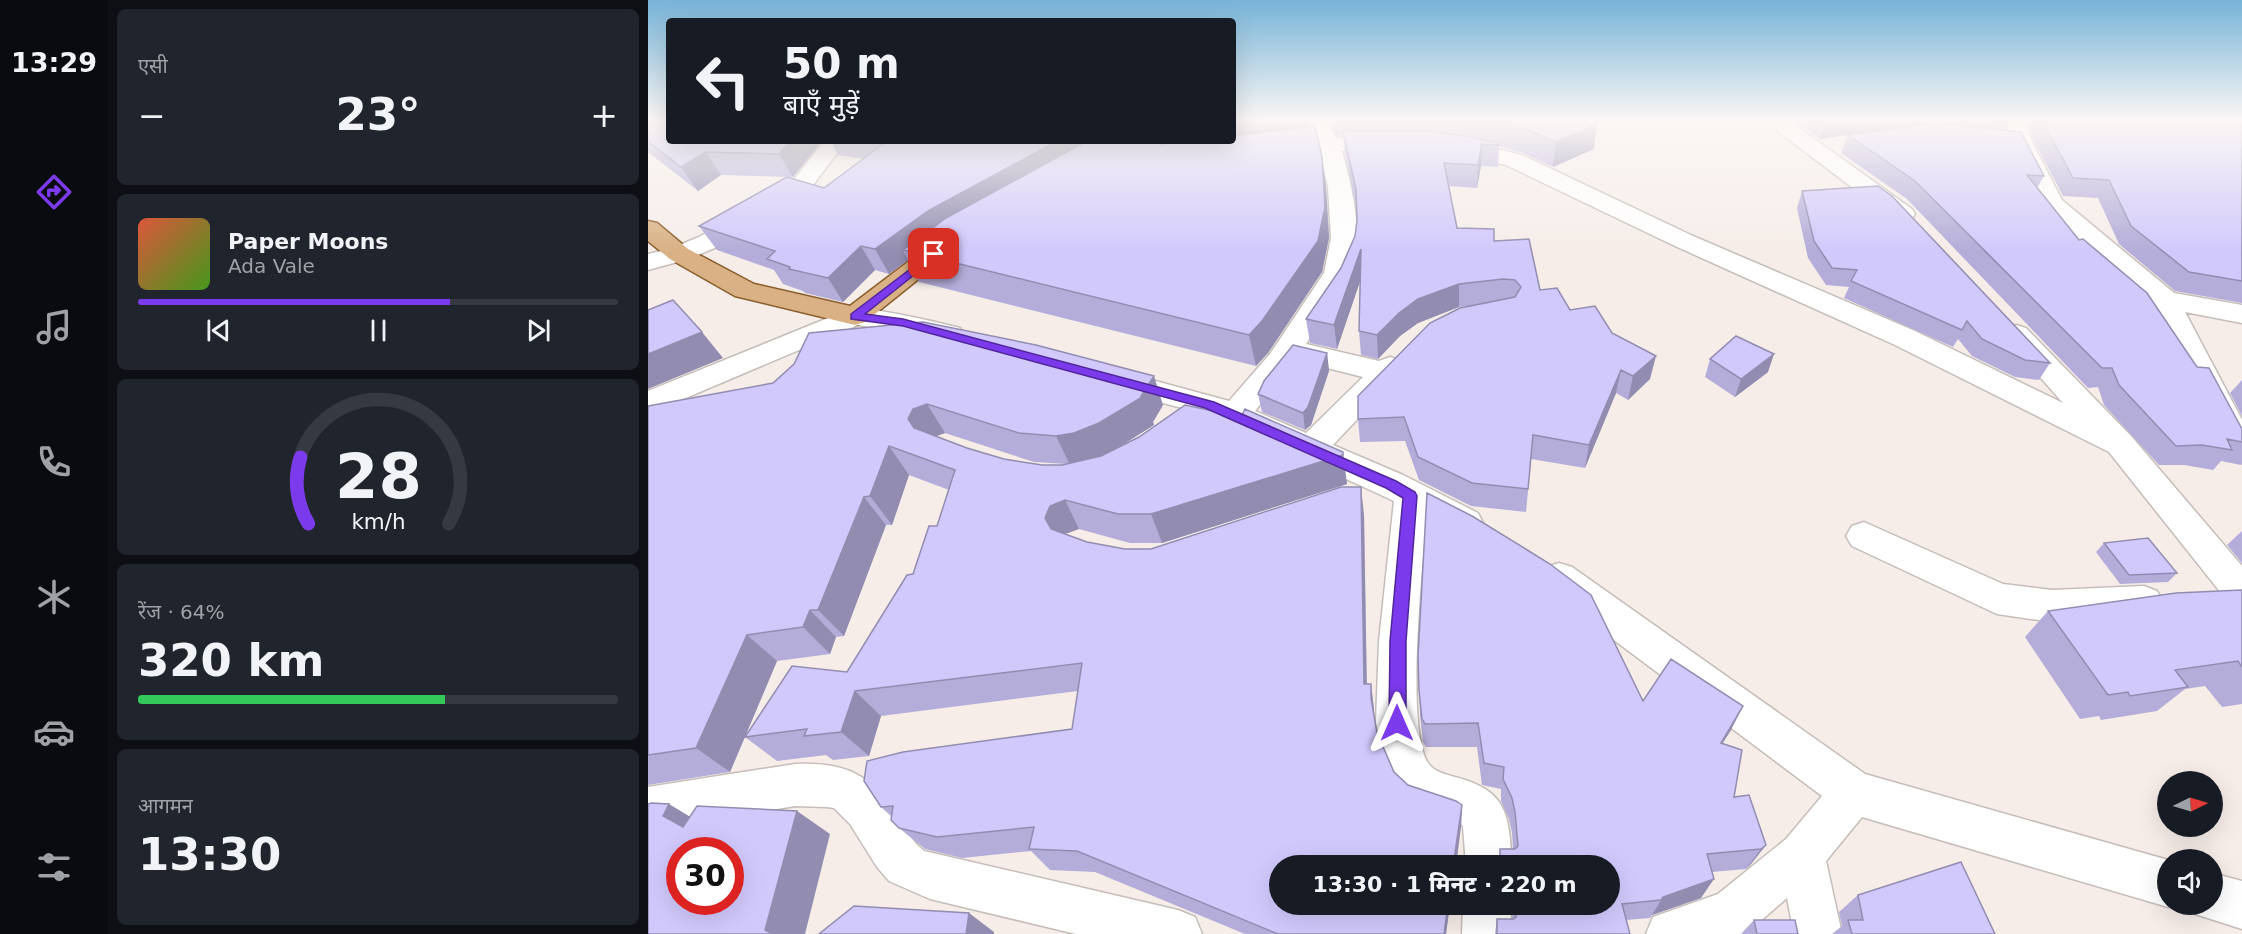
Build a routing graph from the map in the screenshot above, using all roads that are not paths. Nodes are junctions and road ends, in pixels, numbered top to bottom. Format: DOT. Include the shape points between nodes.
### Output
graph roads {
  1 [pos="818,164"];
  2 [pos="1334,164"];
  3 [pos="1522,164"];
  4 [pos="1838,164"];
  5 [pos="2029,164"];
  6 [pos="648,228"];
  7 [pos="970,230"];
  8 [pos="1919,232"];
  9 [pos="679,254"];
  10 [pos="648,262"];
  11 [pos="2165,300"];
  12 [pos="2242,314"];
  13 [pos="1998,315"];
  14 [pos="855,316"];
  15 [pos="971,341"];
  16 [pos="1288,349"];
  17 [pos="1085,371"];
  18 [pos="648,403"];
  19 [pos="1222,410"];
  20 [pos="1181,424"];
  21 [pos="2120,444"];
  22 [pos="1310,449"];
  23 [pos="2242,451"];
  24 [pos="1401,490"];
  25 [pos="1347,499"];
  26 [pos="1864,536"];
  27 [pos="2242,592"];
  28 [pos="2207,599"];
  29 [pos="1854,793"];
  30 [pos="648,808"];
  31 [pos="1488,855"];
  32 [pos="1802,855"];
  33 [pos="2157,881"];
  34 [pos="2223,900"];
  35 [pos="2242,905"];
  36 [pos="1487,915"];
  37 [pos="1733,924"];
  38 [pos="1178,934"];
  39 [pos="1486,934"];
  40 [pos="1670,934"];
  41 [pos="1818,934"];
  1 -- 9 [label="street" via="800,187 767,209"];
  2 -- 16 [label="street" via="1344,238 1337,273"];
  3 -- 21 [label="street" via="1905,338"];
  4 -- 8 [label="street" via="1896,206"];
  5 -- 11 [label="street" via="2052,204"];
  6 -- 9 [label="main road"];
  7 -- 14 [label="main road"];
  9 -- 10 [label="street"];
  9 -- 14 [label="main road" via="745,290"];
  11 -- 12 [label="street"];
  11 -- 23 [label="street"];
  13 -- 21 [label="street"];
  14 -- 15 [label="street" via="903,323"];
  14 -- 18 [label="street"];
  16 -- 19 [label="street"];
  16 -- 22 [label="street" via="1395,362"];
  17 -- 19 [label="street"];
  19 -- 20 [label="street"];
  19 -- 22 [label="street"];
  21 -- 27 [label="street"];
  22 -- 24 [label="street"];
  24 -- 25 [label="street"];
  24 -- 29 [label="street" via="1514,547"];
  24 -- 31 [label="street" via="1397,723 1403,756 1413,779 1427,791 1468,802 1479,810 1487,825"];
  26 -- 28 [label="street" via="1997,598 2026,606"];
  29 -- 32 [label="street"];
  29 -- 33 [label="street"];
  30 -- 38 [label="street" via="795,785 819,783 843,788 863,802 906,867 961,884"];
  32 -- 37 [label="street"];
  32 -- 41 [label="street"];
  34 -- 35 [label="street"];
  36 -- 39 [label="street"];
  37 -- 40 [label="street"];
}
